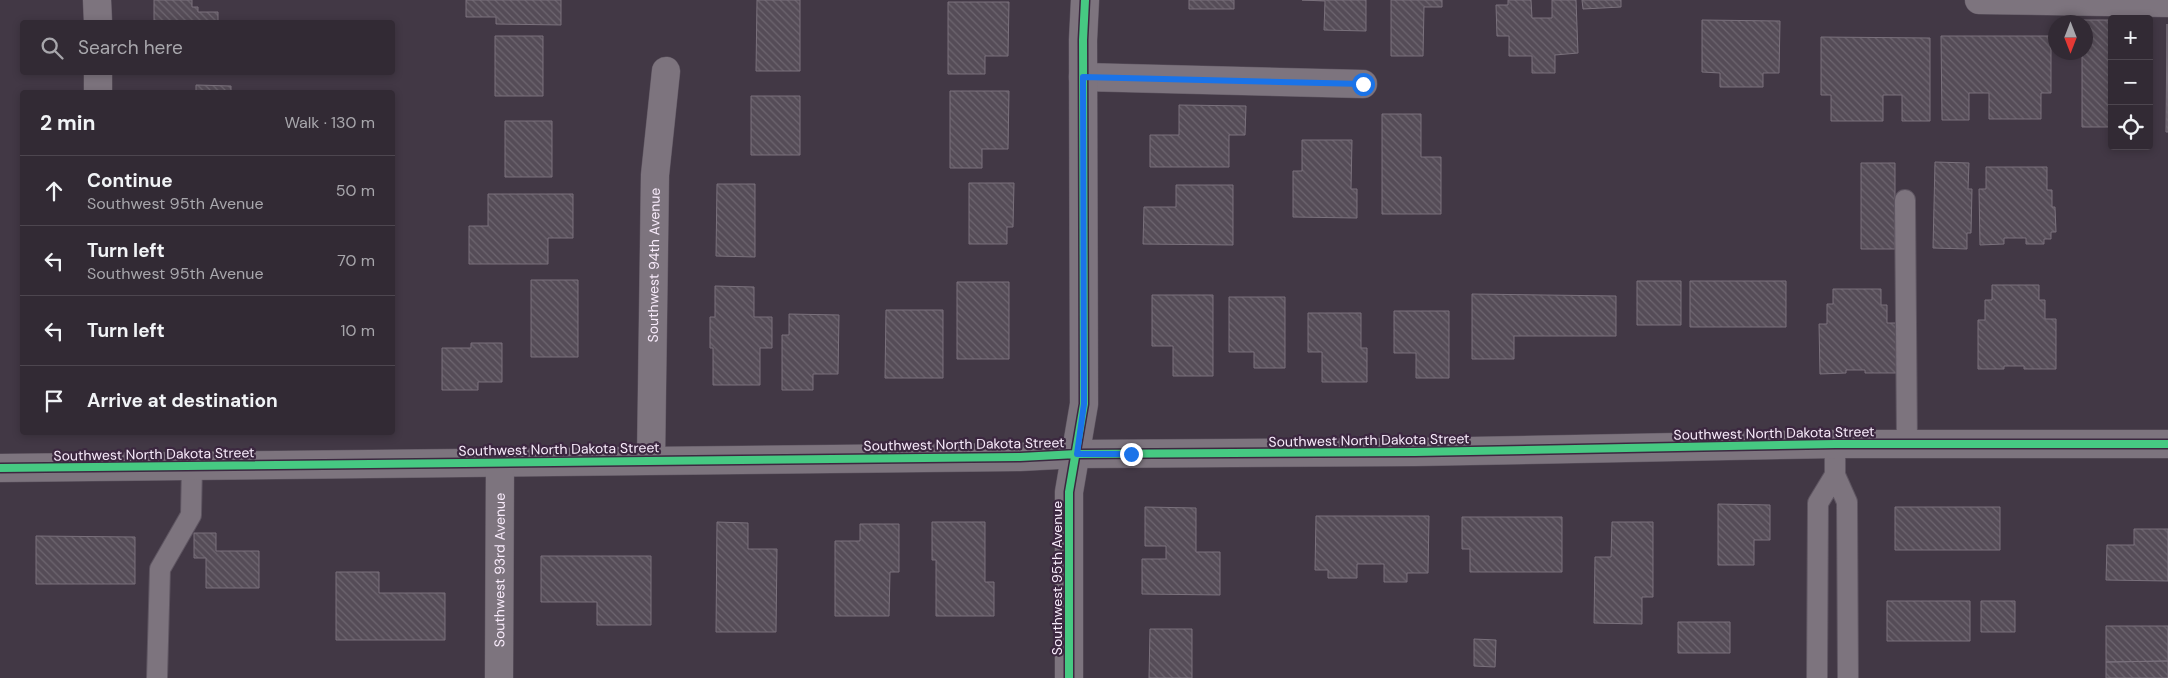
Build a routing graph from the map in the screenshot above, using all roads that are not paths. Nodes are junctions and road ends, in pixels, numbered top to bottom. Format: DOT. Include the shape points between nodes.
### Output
graph roads {
  1 [pos="97,0"];
  2 [pos="1085,0"];
  3 [pos="1979,0"];
  4 [pos="2168,3"];
  5 [pos="98,20"];
  6 [pos="666,71"];
  7 [pos="98,75"];
  8 [pos="1083,77"];
  9 [pos="1363,84"];
  10 [pos="98,90"];
  11 [pos="1905,200"];
  12 [pos="1835,444"];
  13 [pos="1907,444"];
  14 [pos="2168,444"];
  15 [pos="1077,454"];
  16 [pos="651,460"];
  17 [pos="500,462"];
  18 [pos="192,466"];
  19 [pos="0,468"];
  20 [pos="1835,475"];
  21 [pos="158,678"];
  22 [pos="499,678"];
  23 [pos="1069,678"];
  24 [pos="1817,678"];
  25 [pos="1848,678"];
  1 -- 5 [label="street"];
  2 -- 8 [label="street, Southwest 95th Avenue"];
  3 -- 4 [label="street"];
  6 -- 16 [label="street, Southwest 94th Avenue" via="655,175"];
  7 -- 10 [label="street"];
  8 -- 9 [label="street"];
  8 -- 15 [label="street, Southwest 95th Avenue" via="1084,404"];
  11 -- 13 [label="lane"];
  12 -- 13 [label="street, Southwest North Dakota Street"];
  12 -- 15 [label="street, Southwest North Dakota Street" via="1425,452"];
  12 -- 20 [label="lane"];
  13 -- 14 [label="street, Southwest North Dakota Street"];
  15 -- 16 [label="street, Southwest North Dakota Street"];
  15 -- 23 [label="street, Southwest 95th Avenue" via="1069,492"];
  16 -- 17 [label="street, Southwest North Dakota Street"];
  17 -- 18 [label="street, Southwest North Dakota Street"];
  17 -- 22 [label="street, Southwest 93rd Avenue"];
  18 -- 19 [label="street, Southwest North Dakota Street"];
  18 -- 21 [label="lane" via="191,515 160,569"];
  20 -- 24 [label="lane" via="1818,503"];
  20 -- 25 [label="lane" via="1847,502"];
}
